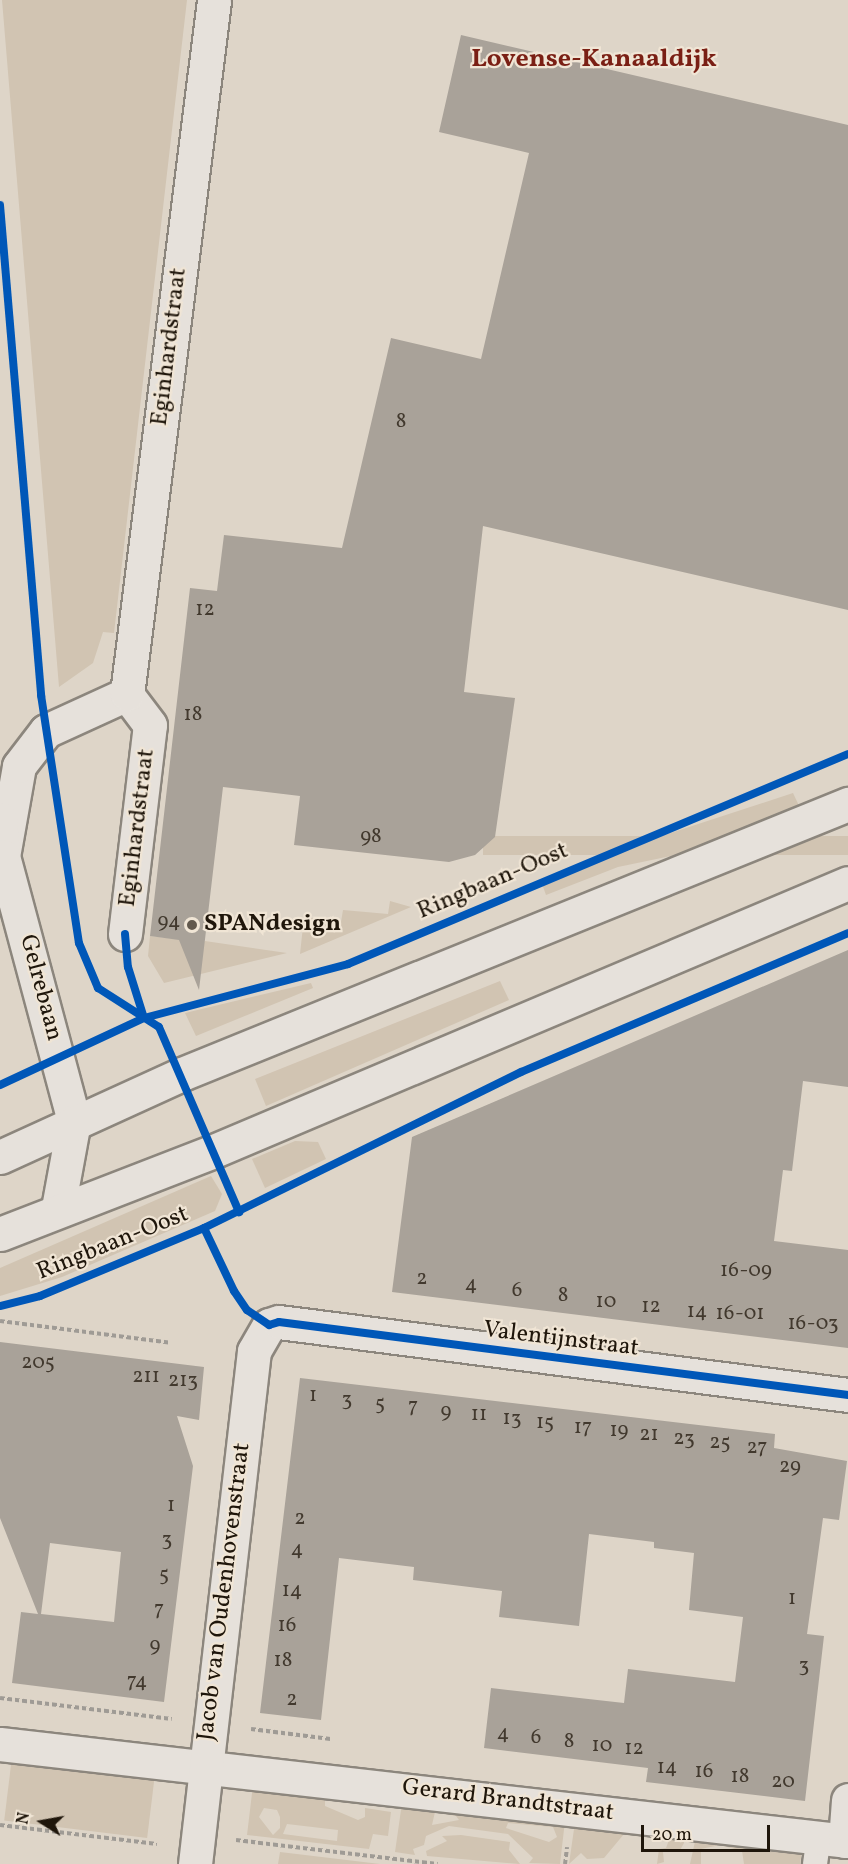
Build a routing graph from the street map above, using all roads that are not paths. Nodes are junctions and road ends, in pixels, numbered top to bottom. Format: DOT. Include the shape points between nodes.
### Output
graph roads {
  1 [pos="214,0"];
  2 [pos="128,694"];
  3 [pos="848,804"];
  4 [pos="0,819"];
  5 [pos="3,856"];
  6 [pos="848,883"];
  7 [pos="125,934"];
  8 [pos="74,1121"];
  9 [pos="0,1157"];
  10 [pos="58,1208"];
  11 [pos="6,1226"];
  12 [pos="269,1325"];
  13 [pos="848,1395"];
  14 [pos="0,1744"];
  15 [pos="203,1767"];
  16 [pos="848,1800"];
  17 [pos="832,1846"];
  18 [pos="196,1850"];
  1 -- 2 [label="street, Eginhardstraat"];
  2 -- 5 [label="street" via="46,731 19,766"];
  2 -- 7 [label="street, Eginhardstraat" via="150,725"];
  3 -- 8 [label="street"];
  4 -- 5 [label="street, Gelrebaan"];
  5 -- 8 [label="street, Gelrebaan"];
  6 -- 10 [label="street, Ringbaan-Oost" via="214,1150"];
  8 -- 9 [label="street"];
  8 -- 10 [label="street"];
  10 -- 11 [label="street, Ringbaan-Oost"];
  12 -- 13 [label="street, Valentijnstraat" via="279,1322"];
  12 -- 15 [label="street, Jacob van Oudenhovenstraat" via="254,1351"];
  14 -- 15 [label="street, Gerard Brandtstraat"];
  15 -- 17 [label="street, Gerard Brandtstraat"];
  15 -- 18 [label="street, Jacob van Oudenhovenstraat"];
  16 -- 17 [label="street"];
}
